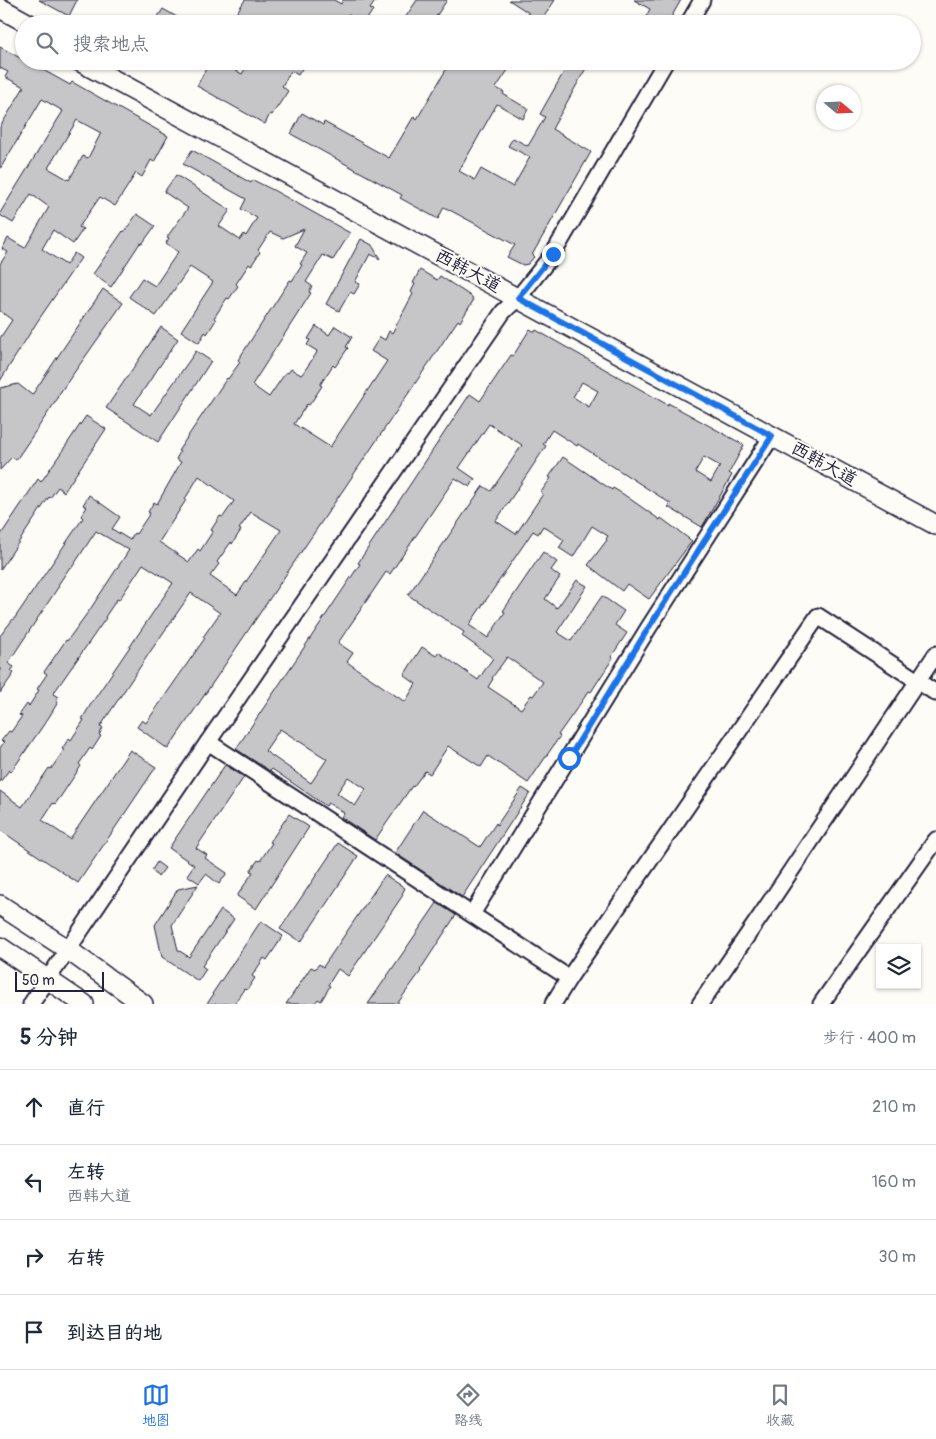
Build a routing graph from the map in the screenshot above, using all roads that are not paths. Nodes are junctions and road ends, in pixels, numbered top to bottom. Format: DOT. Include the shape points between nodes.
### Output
graph roads {
  1 [pos="702,0"];
  2 [pos="0,8"];
  3 [pos="693,15"];
  4 [pos="15,16"];
  5 [pos="0,19"];
  6 [pos="15,27"];
  7 [pos="96,70"];
  8 [pos="115,70"];
  9 [pos="661,70"];
  10 [pos="521,294"];
  11 [pos="772,436"];
  12 [pos="936,514"];
  13 [pos="936,525"];
  14 [pos="936,654"];
  15 [pos="918,682"];
  16 [pos="936,694"];
  17 [pos="208,742"];
  18 [pos="936,840"];
  19 [pos="0,905"];
  20 [pos="472,914"];
  21 [pos="0,947"];
  22 [pos="67,949"];
  23 [pos="569,978"];
  24 [pos="47,979"];
  25 [pos="31,1004"];
  26 [pos="84,1004"];
  27 [pos="143,1004"];
  28 [pos="554,1004"];
  29 [pos="700,1004"];
  30 [pos="821,1004"];
  1 -- 3 [label="street"];
  2 -- 4 [label="main road"];
  5 -- 6 [label="main road"];
  7 -- 10 [label="main road, 西韩大道"];
  8 -- 10 [label="main road, 西韩大道"];
  9 -- 10 [label="street" via="553,254"];
  10 -- 11 [label="main road, 西韩大道"];
  10 -- 12 [label="main road, 西韩大道"];
  10 -- 17 [label="street" via="503,312"];
  11 -- 13 [label="main road, 西韩大道"];
  11 -- 20 [label="street" via="649,627"];
  14 -- 15 [label="street"];
  15 -- 16 [label="street"];
  15 -- 23 [label="street" via="818,616"];
  15 -- 29 [label="street"];
  17 -- 20 [label="street"];
  17 -- 22 [label="street"];
  18 -- 30 [label="street"];
  19 -- 22 [label="main road"];
  20 -- 23 [label="street"];
  21 -- 24 [label="main road"];
  22 -- 24 [label="street"];
  22 -- 27 [label="main road"];
  23 -- 28 [label="street"];
  24 -- 25 [label="street"];
  24 -- 26 [label="main road"];
}
